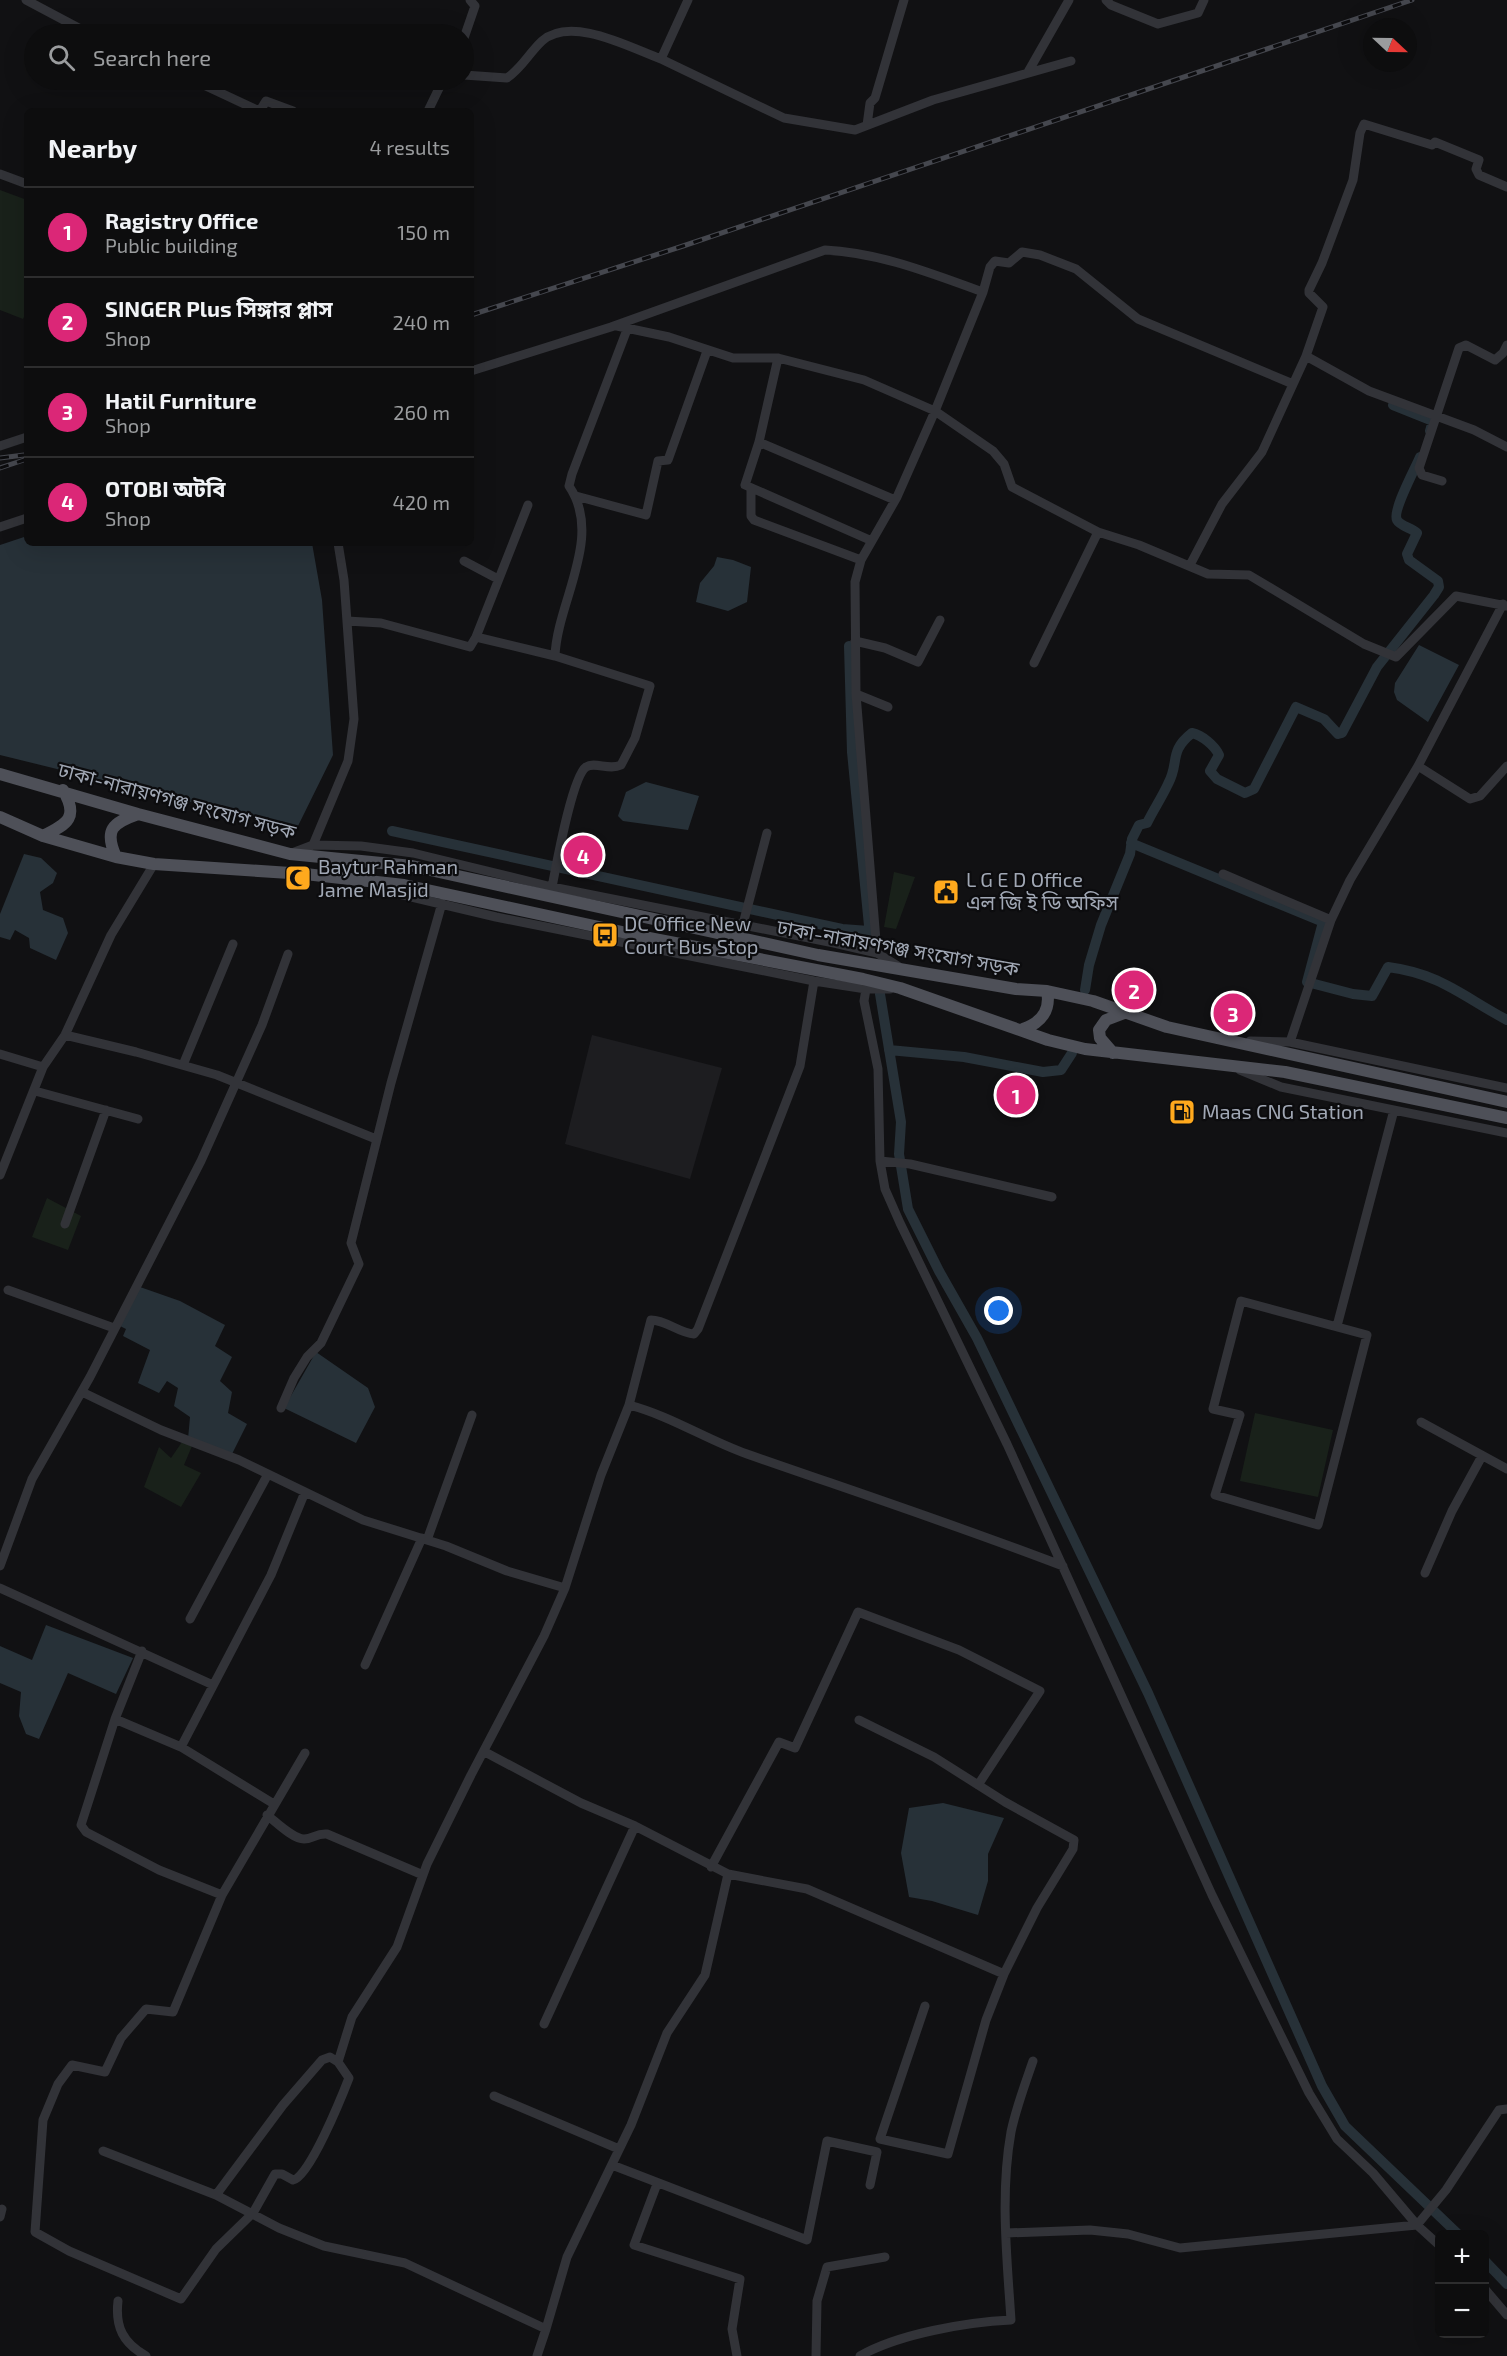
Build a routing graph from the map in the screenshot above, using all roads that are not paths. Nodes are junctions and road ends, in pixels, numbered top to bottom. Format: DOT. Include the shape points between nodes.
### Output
graph roads {
  1 [pos="26,0"];
  2 [pos="470,0"];
  3 [pos="688,0"];
  4 [pos="904,0"];
  5 [pos="1069,0"];
  6 [pos="1106,0"];
  7 [pos="1204,0"];
  8 [pos="71,24"];
  9 [pos="469,24"];
  10 [pos="661,58"];
  11 [pos="1071,61"];
  12 [pos="1028,72"];
  13 [pos="474,76"];
  14 [pos="215,90"];
  15 [pos="438,90"];
  16 [pos="254,108"];
  17 [pos="260,108"];
  18 [pos="285,108"];
  19 [pos="429,108"];
  20 [pos="867,125"];
  21 [pos="0,174"];
  22 [pos="24,183"];
  23 [pos="1507,187"];
  24 [pos="983,292"];
  25 [pos="611,327"];
  26 [pos="628,327"];
  27 [pos="1507,345"];
  28 [pos="707,351"];
  29 [pos="1306,356"];
  30 [pos="778,358"];
  31 [pos="474,370"];
  32 [pos="1293,384"];
  33 [pos="935,411"];
  34 [pos="1437,417"];
  35 [pos="24,438"];
  36 [pos="759,442"];
  37 [pos="0,446"];
  38 [pos="1507,447"];
  39 [pos="1442,481"];
  40 [pos="751,490"];
  41 [pos="576,496"];
  42 [pos="895,500"];
  43 [pos="528,505"];
  44 [pos="24,519"];
  45 [pos="0,527"];
  46 [pos="1098,532"];
  47 [pos="872,541"];
  48 [pos="338,546"];
  49 [pos="861,560"];
  50 [pos="464,561"];
  51 [pos="1190,565"];
  52 [pos="498,579"];
  53 [pos="1505,605"];
  54 [pos="940,620"];
  55 [pos="347,621"];
  56 [pos="476,637"];
  57 [pos="855,641"];
  58 [pos="555,656"];
  59 [pos="1034,663"];
  60 [pos="855,694"];
  61 [pos="888,707"];
  62 [pos="1418,766"];
  63 [pos="1507,766"];
  64 [pos="0,774"];
  65 [pos="63,790"];
  66 [pos="138,814"];
  67 [pos="0,817"];
  68 [pos="767,833"];
  69 [pos="44,836"];
  70 [pos="313,845"];
  71 [pos="290,854"];
  72 [pos="116,857"];
  73 [pos="154,864"];
  74 [pos="1224,874"];
  75 [pos="362,879"];
  76 [pos="552,887"];
  77 [pos="442,903"];
  78 [pos="1331,920"];
  79 [pos="744,921"];
  80 [pos="233,944"];
  81 [pos="877,953"];
  82 [pos="288,954"];
  83 [pos="906,971"];
  84 [pos="814,981"];
  85 [pos="900,988"];
  86 [pos="866,989"];
  87 [pos="1047,991"];
  88 [pos="1127,1012"];
  89 [pos="1023,1029"];
  90 [pos="65,1035"];
  91 [pos="1233,1041"];
  92 [pos="1290,1042"];
  93 [pos="1113,1053"];
  94 [pos="0,1054"];
  95 [pos="183,1065"];
  96 [pos="1227,1065"];
  97 [pos="44,1067"];
  98 [pos="237,1084"];
  99 [pos="1507,1088"];
  100 [pos="35,1091"];
  101 [pos="1507,1102"];
  102 [pos="106,1110"];
  103 [pos="1394,1110"];
  104 [pos="1507,1118"];
  105 [pos="138,1119"];
  106 [pos="1507,1133"];
  107 [pos="376,1139"];
  108 [pos="882,1161"];
  109 [pos="0,1175"];
  110 [pos="1052,1197"];
  111 [pos="65,1224"];
  112 [pos="8,1290"];
  113 [pos="1337,1326"];
  114 [pos="114,1328"];
  115 [pos="82,1392"];
  116 [pos="629,1405"];
  117 [pos="281,1407"];
  118 [pos="472,1415"];
  119 [pos="1422,1422"];
  120 [pos="1482,1456"];
  121 [pos="1507,1469"];
  122 [pos="268,1474"];
  123 [pos="305,1492"];
  124 [pos="424,1539"];
  125 [pos="0,1566"];
  126 [pos="1063,1566"];
  127 [pos="1425,1573"];
  128 [pos="0,1588"];
  129 [pos="565,1588"];
  130 [pos="190,1619"];
  131 [pos="142,1651"];
  132 [pos="365,1665"];
  133 [pos="213,1685"];
  134 [pos="115,1719"];
  135 [pos="859,1720"];
  136 [pos="181,1747"];
  137 [pos="485,1752"];
  138 [pos="304,1753"];
  139 [pos="978,1785"];
  140 [pos="274,1804"];
  141 [pos="267,1815"];
  142 [pos="635,1826"];
  143 [pos="711,1868"];
  144 [pos="728,1874"];
  145 [pos="423,1875"];
  146 [pos="222,1894"];
  147 [pos="1004,1974"];
  148 [pos="925,2006"];
  149 [pos="544,2024"];
  150 [pos="1033,2061"];
  151 [pos="338,2062"];
  152 [pos="494,2096"];
  153 [pos="1507,2109"];
  154 [pos="619,2149"];
  155 [pos="104,2151"];
  156 [pos="612,2165"];
  157 [pos="657,2184"];
  158 [pos="870,2185"];
  159 [pos="216,2195"];
  160 [pos="253,2213"];
  161 [pos="1417,2225"];
  162 [pos="1006,2233"];
  163 [pos="1435,2241"];
  164 [pos="885,2257"];
  165 [pos="1489,2294"];
  166 [pos="118,2301"];
  167 [pos="1507,2315"];
  168 [pos="546,2329"];
  169 [pos="146,2356"];
  170 [pos="537,2356"];
  171 [pos="737,2356"];
  172 [pos="816,2356"];
  173 [pos="860,2356"];
  1 -- 8 [label="street"];
  2 -- 9 [label="street" via="475,6"];
  3 -- 10 [label="street"];
  4 -- 20 [label="street" via="875,98 870,103"];
  5 -- 12 [label="street"];
  6 -- 7 [label="street" via="1162,24 1198,13"];
  10 -- 13 [label="street" via="573,30 543,40 507,78"];
  10 -- 20 [label="street" via="784,118 855,130"];
  11 -- 12 [label="street"];
  12 -- 20 [label="street" via="933,100"];
  14 -- 16 [label="street"];
  15 -- 19 [label="street"];
  17 -- 18 [label="street" via="266,101"];
  21 -- 22 [label="street"];
  23 -- 29 [label="street" via="1479,175 1479,160 1458,150 1364,124 1353,180 1309,290 1323,307"];
  24 -- 25 [label="street" via="899,261 861,252 825,250"];
  24 -- 32 [label="street" via="995,261 1010,263 1022,252 1040,255 1076,269 1138,319"];
  24 -- 33 [label="street"];
  25 -- 26 [label="street"];
  25 -- 31 [label="street"];
  26 -- 28 [label="street"];
  26 -- 41 [label="street" via="572,474 569,486"];
  27 -- 34 [label="street" via="1495,360 1466,345 1459,348"];
  28 -- 30 [label="street" via="733,358"];
  28 -- 41 [label="street" via="668,460 658,461 646,515"];
  29 -- 32 [label="street"];
  29 -- 34 [label="street" via="1370,391"];
  30 -- 33 [label="street" via="864,380"];
  30 -- 36 [label="street"];
  32 -- 51 [label="street" via="1262,452 1222,504"];
  33 -- 42 [label="street"];
  33 -- 46 [label="street" via="993,451 1004,464 1012,487"];
  34 -- 38 [label="street"];
  34 -- 39 [label="street" via="1419,472"];
  35 -- 37 [label="street"];
  36 -- 40 [label="street" via="744,481"];
  36 -- 42 [label="street"];
  40 -- 47 [label="street"];
  40 -- 49 [label="street" via="754,520"];
  41 -- 58 [label="street" via="582,535 578,566 556,635"];
  42 -- 47 [label="street"];
  43 -- 52 [label="street"];
  44 -- 45 [label="street"];
  46 -- 51 [label="street"];
  46 -- 59 [label="street"];
  47 -- 49 [label="street"];
  48 -- 55 [label="street"];
  49 -- 57 [label="street" via="855,582"];
  50 -- 52 [label="street"];
  51 -- 53 [label="street" via="1214,575 1249,575 1396,657 1456,596"];
  52 -- 56 [label="street"];
  53 -- 62 [label="street"];
  54 -- 57 [label="street" via="918,662"];
  55 -- 56 [label="street" via="381,623 467,647 472,646"];
  55 -- 70 [label="street" via="354,719 348,761"];
  56 -- 58 [label="street"];
  57 -- 60 [label="street"];
  58 -- 76 [label="street" via="650,686 621,765 613,769 592,764 580,776 567,815"];
  60 -- 61 [label="street"];
  60 -- 81 [label="street"];
  62 -- 63 [label="street" via="1470,799 1480,796"];
  62 -- 78 [label="street" via="1372,840"];
  64 -- 65 [label="main road, ঢাকা-নারায়ণগঞ্জ সংযোগ সড়ক"];
  65 -- 66 [label="main road, ঢাকা-নারায়ণগঞ্জ সংযোগ সড়ক"];
  65 -- 69 [label="main road" via="70,802 69,817 65,825"];
  66 -- 71 [label="main road, ঢাকা-নারায়ণগঞ্জ সংযোগ সড়ক"];
  66 -- 72 [label="main road" via="120,821 111,831"];
  67 -- 69 [label="main road, ঢাকা-নারায়ণগঞ্জ সংযোগ সড়ক"];
  68 -- 79 [label="street"];
  69 -- 72 [label="main road, ঢাকা-নারায়ণগঞ্জ সংযোগ সড়ক"];
  70 -- 71 [label="street"];
  70 -- 76 [label="street" via="414,853"];
  71 -- 83 [label="main road, ঢাকা-নারায়ণগঞ্জ সংযোগ সড়ক" via="412,866 751,942"];
  72 -- 73 [label="main road, ঢাকা-নারায়ণগঞ্জ সংযোগ সড়ক"];
  73 -- 75 [label="main road, ঢাকা-নারায়ণগঞ্জ সংযোগ সড়ক"];
  73 -- 90 [label="street" via="111,935"];
  74 -- 78 [label="street"];
  75 -- 77 [label="street" via="382,890"];
  75 -- 85 [label="main road, ঢাকা-নারায়ণগঞ্জ সংযোগ সড়ক"];
  76 -- 79 [label="street"];
  77 -- 84 [label="street"];
  77 -- 107 [label="street"];
  78 -- 92 [label="street"];
  79 -- 81 [label="street"];
  80 -- 95 [label="street"];
  81 -- 83 [label="street"];
  82 -- 98 [label="street"];
  83 -- 87 [label="main road, ঢাকা-নারায়ণগঞ্জ সংযোগ সড়ক"];
  84 -- 86 [label="street"];
  84 -- 116 [label="street" via="800,1066 698,1329 687,1334 651,1320"];
  85 -- 86 [label="street"];
  85 -- 89 [label="main road, ঢাকা-নারায়ণগঞ্জ সংযোগ সড়ক"];
  86 -- 108 [label="street" via="864,1001 878,1070"];
  87 -- 88 [label="main road, ঢাকা-নারায়ণগঞ্জ সংযোগ সড়ক"];
  87 -- 89 [label="main road" via="1044,1016"];
  88 -- 91 [label="main road, ঢাকা-নারায়ণগঞ্জ সংযোগ সড়ক" via="1167,1027"];
  88 -- 93 [label="main road" via="1106,1020 1099,1030 1100,1038"];
  89 -- 93 [label="main road, ঢাকা-নারায়ণগঞ্জ সংযোগ সড়ক" via="1048,1040"];
  90 -- 95 [label="street"];
  90 -- 97 [label="street"];
  91 -- 92 [label="street"];
  91 -- 101 [label="main road, ঢাকা-নারায়ণগঞ্জ সংযোগ সড়ক"];
  92 -- 99 [label="street"];
  93 -- 96 [label="main road, ঢাকা-নারায়ণগঞ্জ সংযোগ সড়ক"];
  94 -- 97 [label="street"];
  95 -- 98 [label="street"];
  96 -- 103 [label="street" via="1281,1087"];
  96 -- 104 [label="main road, ঢাকা-নারায়ণগঞ্জ সংযোগ সড়ক" via="1285,1072"];
  97 -- 100 [label="street"];
  98 -- 107 [label="street"];
  98 -- 114 [label="street" via="171,1225"];
  100 -- 102 [label="street"];
  100 -- 109 [label="street"];
  102 -- 105 [label="street"];
  102 -- 111 [label="street"];
  103 -- 106 [label="street"];
  103 -- 113 [label="street"];
  107 -- 117 [label="street" via="351,1243 359,1264 321,1343 307,1357"];
  108 -- 110 [label="street"];
  108 -- 126 [label="street" via="885,1189 900,1223"];
  112 -- 114 [label="street"];
  113 -- 113 [label="street" via="1241,1301 1213,1409 1240,1415 1215,1495 1318,1525 1367,1335"];
  114 -- 115 [label="street"];
  115 -- 122 [label="street"];
  115 -- 125 [label="street" via="32,1479"];
  116 -- 126 [label="street" via="656,1412 744,1453"];
  116 -- 129 [label="street" via="601,1474"];
  118 -- 124 [label="street"];
  119 -- 120 [label="street"];
  120 -- 121 [label="street"];
  120 -- 127 [label="street"];
  122 -- 123 [label="street"];
  122 -- 130 [label="street"];
  123 -- 124 [label="street" via="363,1520"];
  123 -- 133 [label="street" via="271,1575"];
  124 -- 129 [label="street"];
  124 -- 132 [label="street"];
  126 -- 161 [label="street" via="1212,1894 1309,2093 1337,2139 1373,2173"];
  128 -- 131 [label="street"];
  129 -- 137 [label="street"];
  131 -- 133 [label="street"];
  131 -- 134 [label="street"];
  133 -- 136 [label="street"];
  134 -- 136 [label="street"];
  134 -- 146 [label="street" via="81,1825 86,1832 159,1870"];
  135 -- 139 [label="street" via="934,1757"];
  136 -- 140 [label="street"];
  137 -- 142 [label="street" via="581,1803"];
  137 -- 145 [label="street"];
  138 -- 140 [label="street"];
  139 -- 143 [label="street" via="1040,1691 959,1650 858,1612 795,1748 779,1742"];
  139 -- 147 [label="street" via="1074,1840 1073,1849"];
  140 -- 141 [label="street"];
  141 -- 145 [label="street" via="300,1839 327,1834"];
  141 -- 146 [label="street"];
  142 -- 143 [label="street"];
  142 -- 149 [label="street"];
  143 -- 144 [label="street"];
  144 -- 147 [label="street" via="807,1888"];
  144 -- 154 [label="street" via="705,1975 667,2033"];
  145 -- 151 [label="street" via="397,1947 352,2017"];
  146 -- 160 [label="street" via="173,2012 146,2009 121,2038 105,2072 72,2065 58,2084 43,2120 35,2232 69,2251 181,2299 216,2250"];
  147 -- 148 [label="street" via="986,2020 948,2154 880,2139"];
  150 -- 162 [label="street" via="1011,2131"];
  151 -- 159 [label="street" via="330,2057 322,2060"];
  151 -- 160 [label="street" via="349,2078 321,2140 296,2180 275,2174"];
  152 -- 154 [label="street"];
  153 -- 161 [label="street" via="1499,2110 1446,2190"];
  154 -- 156 [label="street"];
  155 -- 159 [label="street"];
  156 -- 157 [label="street"];
  156 -- 168 [label="street" via="567,2257"];
  157 -- 158 [label="street" via="807,2240 827,2141 877,2152"];
  157 -- 171 [label="street" via="634,2245 740,2279 732,2329"];
  159 -- 160 [label="street"];
  160 -- 168 [label="street" via="324,2246 405,2263"];
  161 -- 162 [label="street" via="1180,2248 1128,2234 1090,2230"];
  161 -- 163 [label="street"];
  162 -- 173 [label="street" via="1011,2320 975,2322 876,2347"];
  164 -- 172 [label="street" via="827,2267 817,2301"];
  165 -- 167 [label="street"];
  166 -- 169 [label="street" via="116,2320 123,2336"];
  168 -- 170 [label="street"];
}
